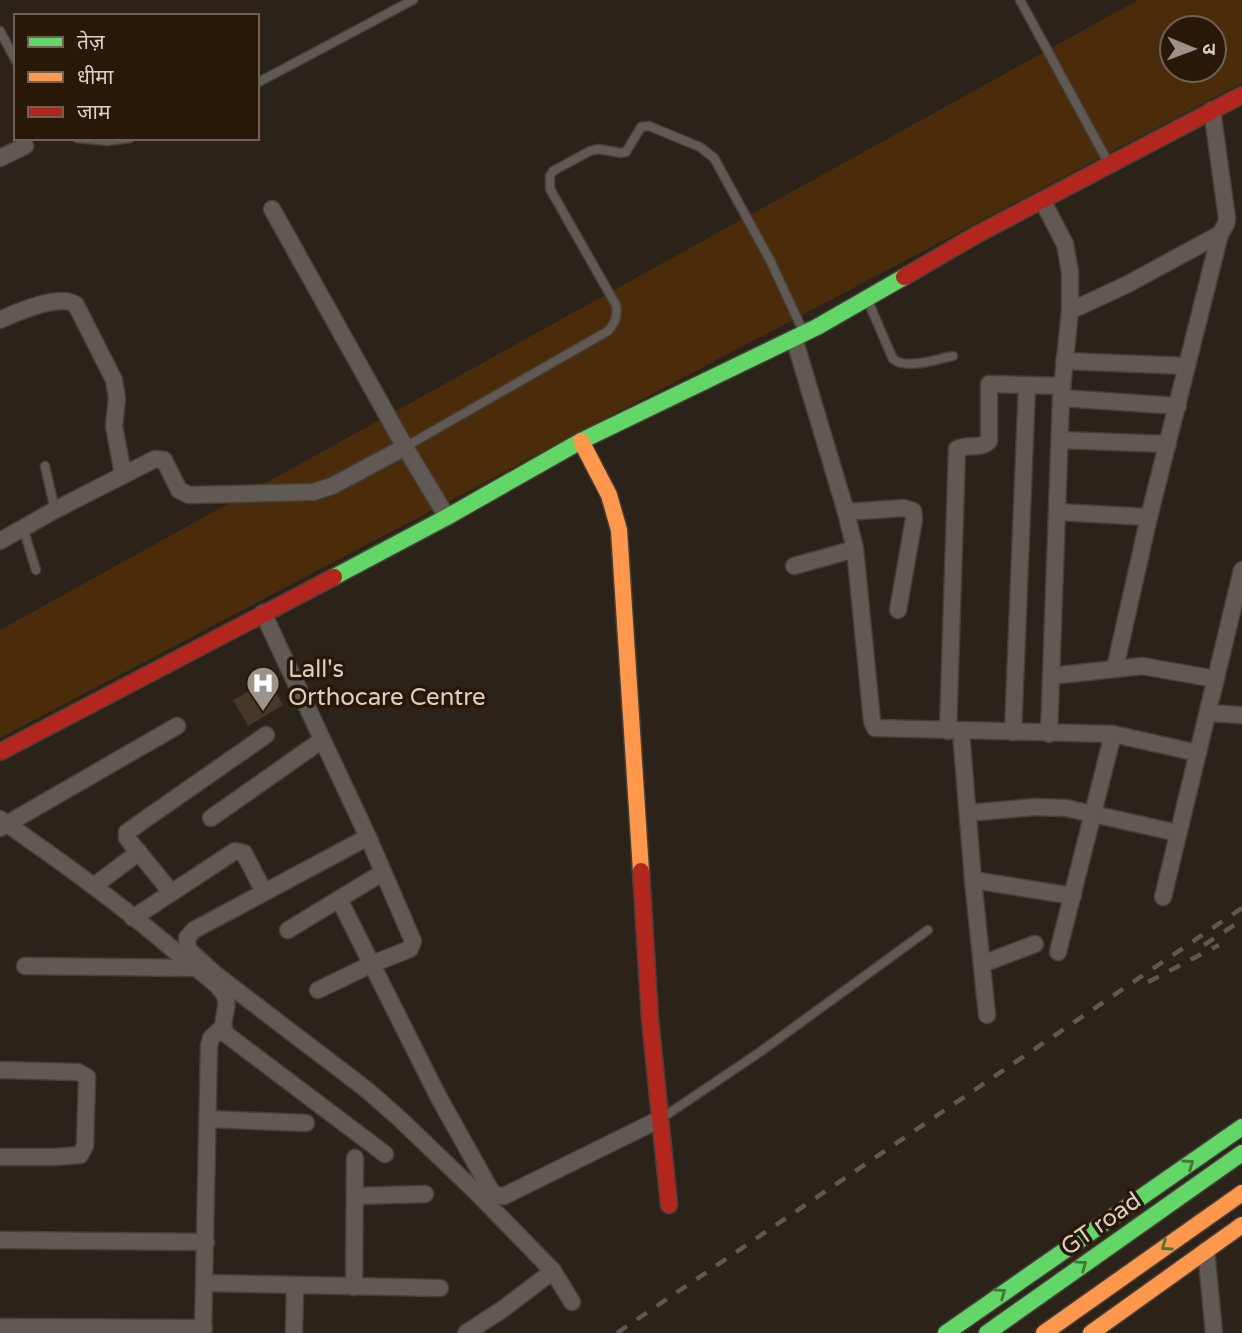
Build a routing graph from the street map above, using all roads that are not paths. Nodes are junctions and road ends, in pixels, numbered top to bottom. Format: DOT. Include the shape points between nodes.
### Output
graph roads {
  1 [pos="412,0"];
  2 [pos="1020,0"];
  3 [pos="0,31"];
  4 [pos="14,57"];
  5 [pos="259,82"];
  6 [pos="1242,95"];
  7 [pos="1212,110"];
  8 [pos="97,140"];
  9 [pos="115,140"];
  10 [pos="25,146"];
  11 [pos="0,158"];
  12 [pos="1110,164"];
  13 [pos="1042,200"];
  14 [pos="272,209"];
  15 [pos="1220,234"];
  16 [pos="867,298"];
  17 [pos="1070,311"];
  18 [pos="0,320"];
  19 [pos="799,336"];
  20 [pos="953,356"];
  21 [pos="1064,360"];
  22 [pos="1187,366"];
  23 [pos="1027,385"];
  24 [pos="1061,392"];
  25 [pos="1178,405"];
  26 [pos="1060,440"];
  27 [pos="581,441"];
  28 [pos="1168,444"];
  29 [pos="405,447"];
  30 [pos="45,466"];
  31 [pos="123,474"];
  32 [pos="54,510"];
  33 [pos="846,512"];
  34 [pos="1058,512"];
  35 [pos="447,517"];
  36 [pos="1149,517"];
  37 [pos="23,528"];
  38 [pos="0,541"];
  39 [pos="855,548"];
  40 [pos="794,566"];
  41 [pos="36,570"];
  42 [pos="1242,570"];
  43 [pos="898,610"];
  44 [pos="263,613"];
  45 [pos="1115,668"];
  46 [pos="1051,676"];
  47 [pos="1216,679"];
  48 [pos="1208,713"];
  49 [pos="1242,715"];
  50 [pos="177,726"];
  51 [pos="955,731"];
  52 [pos="1013,732"];
  53 [pos="1049,734"];
  54 [pos="1113,734"];
  55 [pos="266,735"];
  56 [pos="322,740"];
  57 [pos="0,752"];
  58 [pos="1198,753"];
  59 [pos="969,813"];
  60 [pos="1094,813"];
  61 [pos="211,818"];
  62 [pos="2,824"];
  63 [pos="1178,833"];
  64 [pos="368,837"];
  65 [pos="139,852"];
  66 [pos="382,873"];
  67 [pos="973,880"];
  68 [pos="94,886"];
  69 [pos="170,892"];
  70 [pos="264,892"];
  71 [pos="1073,896"];
  72 [pos="1163,897"];
  73 [pos="338,900"];
  74 [pos="133,918"];
  75 [pos="288,930"];
  76 [pos="928,930"];
  77 [pos="1035,944"];
  78 [pos="1058,952"];
  79 [pos="372,964"];
  80 [pos="982,964"];
  81 [pos="25,966"];
  82 [pos="195,968"];
  83 [pos="318,990"];
  84 [pos="987,1015"];
  85 [pos="223,1027"];
  86 [pos="0,1070"];
  87 [pos="208,1119"];
  88 [pos="660,1119"];
  89 [pos="306,1123"];
  90 [pos="1242,1127"];
  91 [pos="1242,1153"];
  92 [pos="385,1154"];
  93 [pos="0,1157"];
  94 [pos="355,1158"];
  95 [pos="1242,1193"];
  96 [pos="425,1194"];
  97 [pos="356,1196"];
  98 [pos="669,1205"];
  99 [pos="1242,1225"];
  100 [pos="0,1240"];
  101 [pos="206,1242"];
  102 [pos="1206,1250"];
  103 [pos="553,1272"];
  104 [pos="205,1283"];
  105 [pos="295,1286"];
  106 [pos="354,1287"];
  107 [pos="440,1288"];
  108 [pos="572,1302"];
  109 [pos="0,1327"];
  110 [pos="204,1330"];
  111 [pos="1101,1330"];
  112 [pos="294,1333"];
  113 [pos="466,1333"];
  114 [pos="946,1333"];
  115 [pos="987,1333"];
  116 [pos="1044,1333"];
  117 [pos="1214,1333"];
  1 -- 5 [label="lane"];
  2 -- 12 [label="lane"];
  3 -- 4 [label="lane"];
  6 -- 7 [label="main road"];
  7 -- 12 [label="main road"];
  7 -- 15 [label="street" via="1227,218"];
  8 -- 9 [label="lane"];
  10 -- 11 [label="street"];
  12 -- 13 [label="main road"];
  13 -- 16 [label="main road"];
  13 -- 17 [label="street" via="1068,254"];
  14 -- 29 [label="street"];
  15 -- 17 [label="street"];
  15 -- 22 [label="street"];
  16 -- 19 [label="main road"];
  16 -- 20 [label="lane" via="897,363"];
  17 -- 21 [label="street"];
  18 -- 31 [label="street" via="57,301 74,302 114,380 114,426"];
  19 -- 27 [label="main road"];
  19 -- 29 [label="lane" via="770,260 713,158 700,147 649,126 641,127 626,152 594,150 550,176 550,189 615,306 613,325"];
  19 -- 33 [label="street"];
  21 -- 22 [label="street"];
  21 -- 24 [label="street"];
  22 -- 25 [label="street"];
  23 -- 24 [label="street"];
  23 -- 51 [label="street" via="989,384 989,441 957,449"];
  23 -- 52 [label="street"];
  24 -- 25 [label="street"];
  24 -- 26 [label="street"];
  25 -- 28 [label="street"];
  26 -- 28 [label="street"];
  26 -- 34 [label="street"];
  27 -- 35 [label="main road"];
  27 -- 88 [label="main road" via="609,495 619,530"];
  28 -- 36 [label="street"];
  29 -- 31 [label="street" via="313,492 189,495 179,490 167,463 160,459"];
  29 -- 35 [label="street"];
  30 -- 32 [label="lane"];
  31 -- 32 [label="street"];
  32 -- 37 [label="street"];
  33 -- 39 [label="street"];
  33 -- 43 [label="street" via="913,511"];
  34 -- 36 [label="street"];
  34 -- 46 [label="street"];
  35 -- 44 [label="main road"];
  36 -- 45 [label="street"];
  37 -- 38 [label="street"];
  37 -- 41 [label="lane"];
  39 -- 40 [label="street"];
  39 -- 51 [label="street" via="875,728"];
  42 -- 47 [label="street"];
  44 -- 56 [label="street"];
  44 -- 57 [label="main road"];
  45 -- 46 [label="street"];
  45 -- 47 [label="street" via="1142,666"];
  46 -- 53 [label="street"];
  47 -- 48 [label="street"];
  48 -- 49 [label="street"];
  48 -- 58 [label="street"];
  50 -- 62 [label="street"];
  51 -- 52 [label="street"];
  51 -- 59 [label="street"];
  52 -- 53 [label="street"];
  53 -- 54 [label="street"];
  54 -- 58 [label="street"];
  54 -- 60 [label="street"];
  55 -- 65 [label="street" via="130,829 127,838"];
  56 -- 61 [label="street"];
  56 -- 64 [label="street"];
  58 -- 63 [label="street"];
  59 -- 60 [label="street" via="1050,806"];
  59 -- 67 [label="street"];
  60 -- 63 [label="street"];
  60 -- 71 [label="street"];
  62 -- 68 [label="street"];
  63 -- 72 [label="street"];
  64 -- 66 [label="street"];
  64 -- 70 [label="street"];
  65 -- 68 [label="street"];
  65 -- 69 [label="street"];
  66 -- 73 [label="street"];
  66 -- 79 [label="street" via="413,941 410,949"];
  67 -- 71 [label="street"];
  67 -- 80 [label="street"];
  68 -- 74 [label="street"];
  69 -- 70 [label="street" via="239,851"];
  69 -- 74 [label="street"];
  70 -- 103 [label="street" via="194,930 187,938 188,949 401,1120"];
  71 -- 78 [label="street"];
  73 -- 75 [label="street"];
  73 -- 79 [label="street"];
  74 -- 82 [label="street"];
  76 -- 88 [label="lane"];
  77 -- 80 [label="street"];
  79 -- 83 [label="street"];
  79 -- 88 [label="street" via="438,1096 495,1195 504,1196"];
  80 -- 84 [label="street"];
  81 -- 82 [label="street"];
  82 -- 85 [label="street" via="226,998"];
  85 -- 87 [label="street" via="209,1041"];
  85 -- 92 [label="street" via="233,1040"];
  86 -- 93 [label="street" via="78,1072 87,1077 85,1146 80,1154"];
  87 -- 89 [label="street"];
  87 -- 101 [label="street"];
  88 -- 98 [label="main road"];
  114 -- 90 [label="main road, one-way"];
  115 -- 91 [label="main road, GT road, one-way"];
  94 -- 97 [label="street"];
  95 -- 116 [label="main road, one-way"];
  96 -- 97 [label="street"];
  97 -- 106 [label="street"];
  99 -- 102 [label="main road"];
  100 -- 101 [label="street"];
  101 -- 104 [label="street"];
  102 -- 111 [label="main road"];
  102 -- 117 [label="street"];
  103 -- 108 [label="street"];
  103 -- 113 [label="street"];
  104 -- 105 [label="street"];
  104 -- 110 [label="street"];
  105 -- 106 [label="street"];
  105 -- 112 [label="street"];
  106 -- 107 [label="street"];
  109 -- 110 [label="street"];
}
